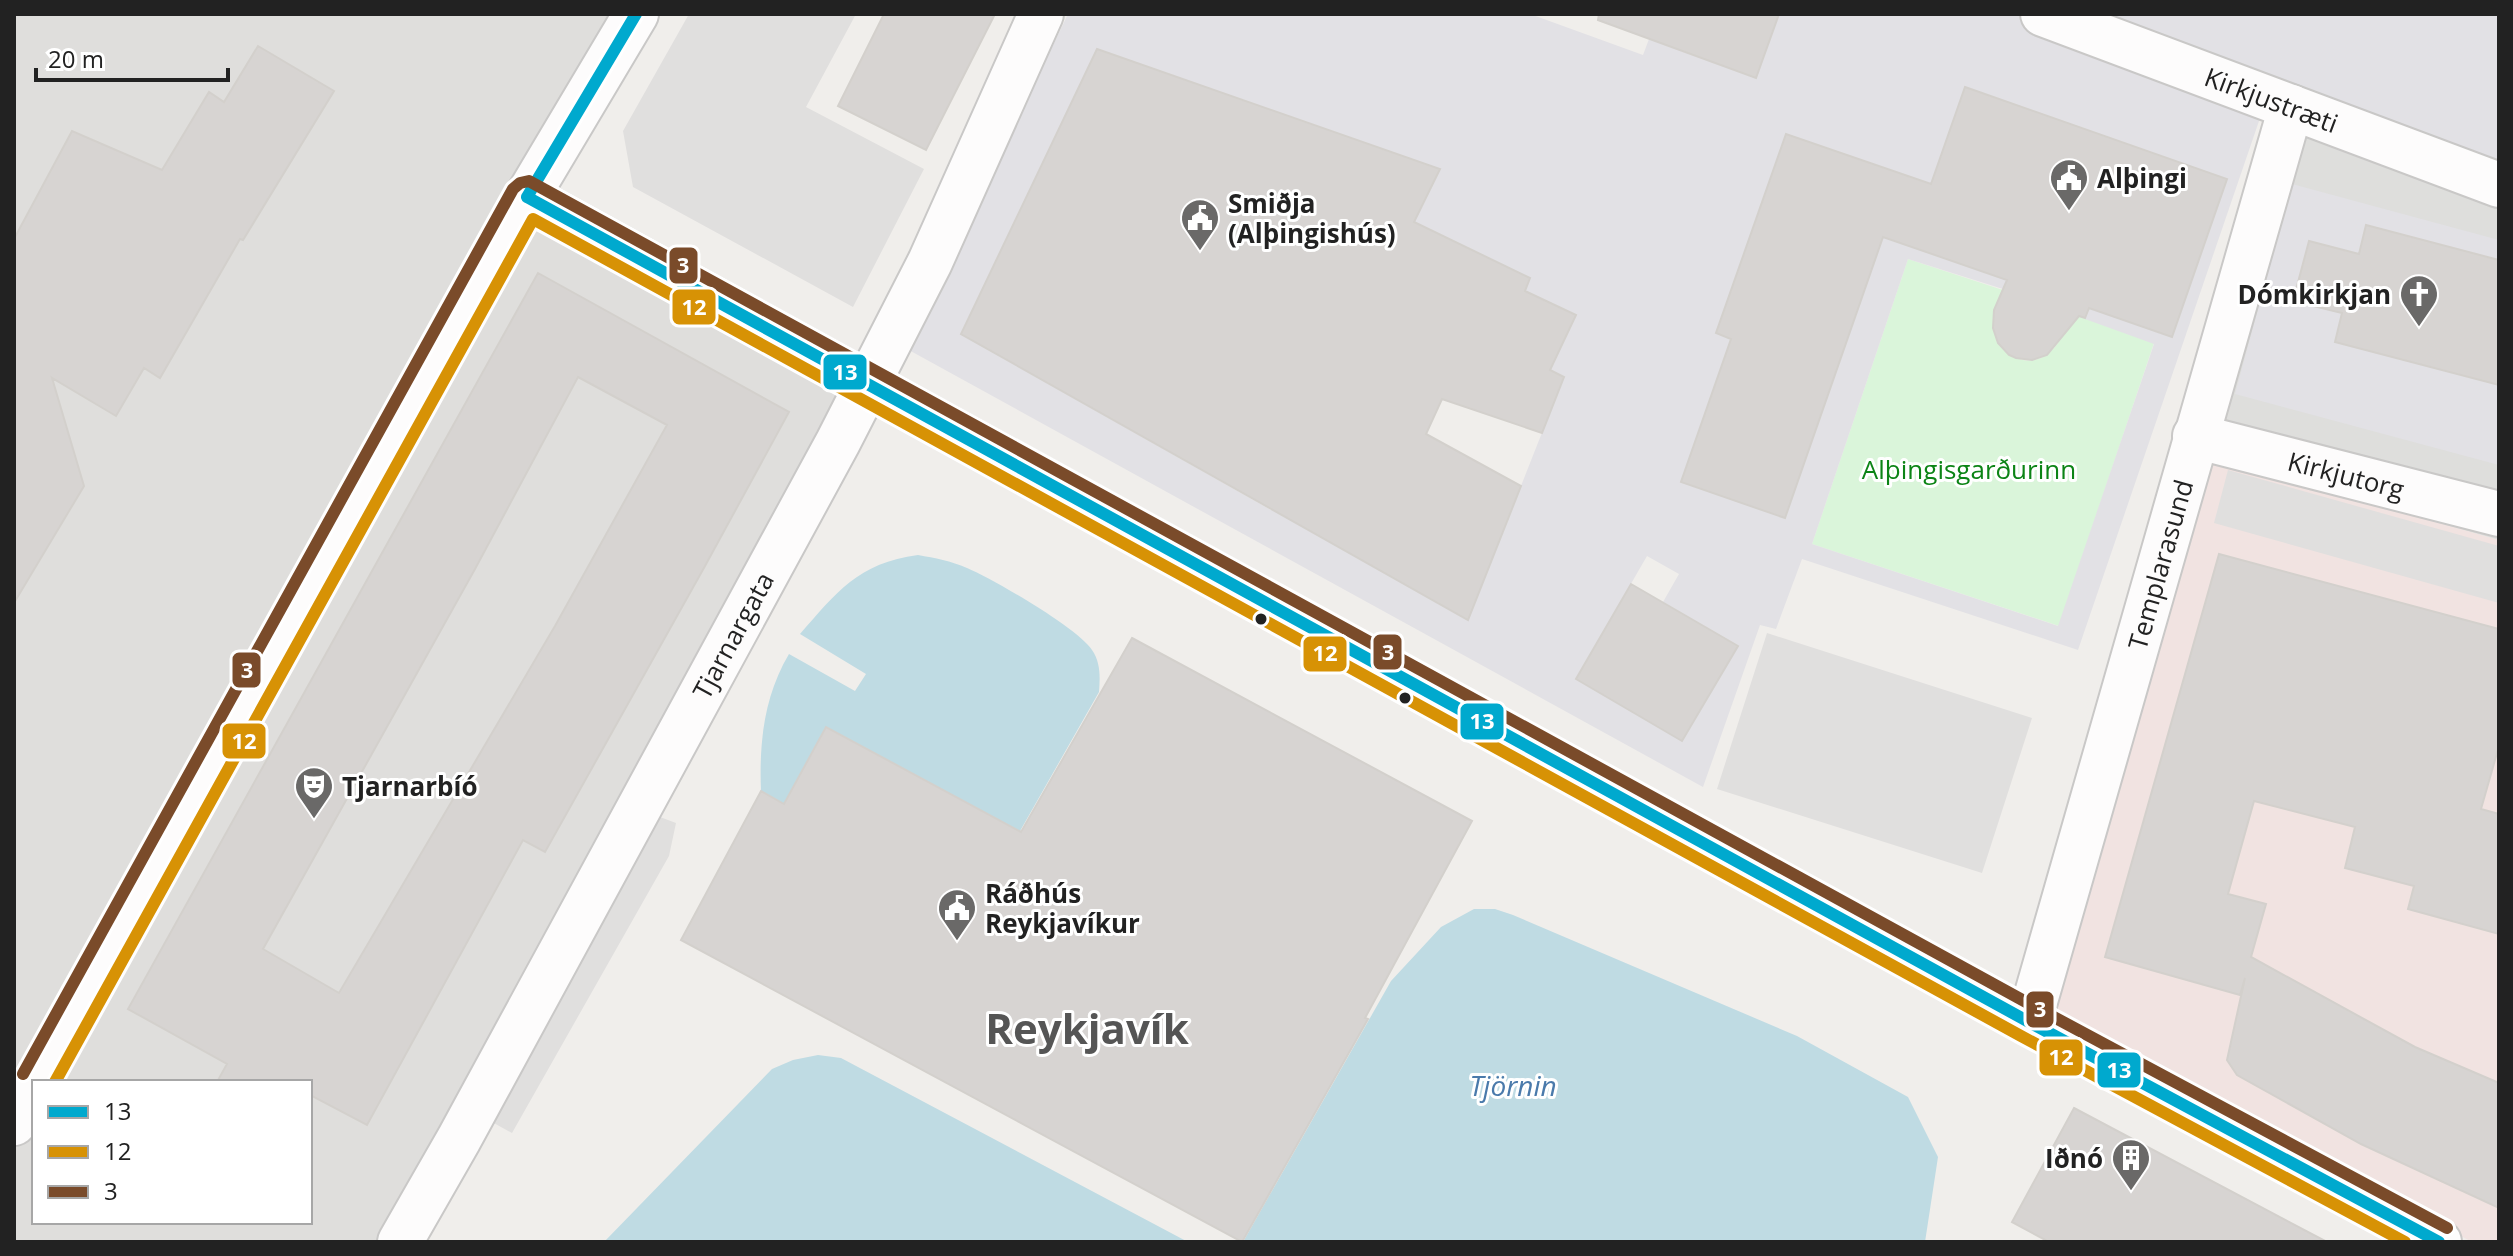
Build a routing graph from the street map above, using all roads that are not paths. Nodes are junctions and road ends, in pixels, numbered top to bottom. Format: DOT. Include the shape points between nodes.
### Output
graph roads {
  1 [pos="636,14"];
  2 [pos="1041,14"];
  3 [pos="2043,14"];
  4 [pos="2291,107"];
  5 [pos="2499,185"];
  6 [pos="527,197"];
  7 [pos="868,384"];
  8 [pos="2195,436"];
  9 [pos="2499,514"];
  10 [pos="2029,1022"];
  11 [pos="37,1080"];
  12 [pos="32,1090"];
  13 [pos="14,1123"];
  14 [pos="400,1242"];
  15 [pos="2439,1242"];
  1 -- 6 [label="street"];
  2 -- 7 [label="street, Tjarnargata" via="930,262"];
  3 -- 4 [label="street, Kirkjustræti"];
  4 -- 5 [label="street, Kirkjustræti"];
  4 -- 8 [label="street, Templarasund"];
  6 -- 7 [label="street"];
  6 -- 11 [label="street"];
  7 -- 10 [label="street"];
  7 -- 14 [label="street, Tjarnargata"];
  8 -- 9 [label="street, Kirkjutorg"];
  8 -- 10 [label="street, Templarasund"];
  10 -- 15 [label="street"];
  12 -- 13 [label="street"];
}
